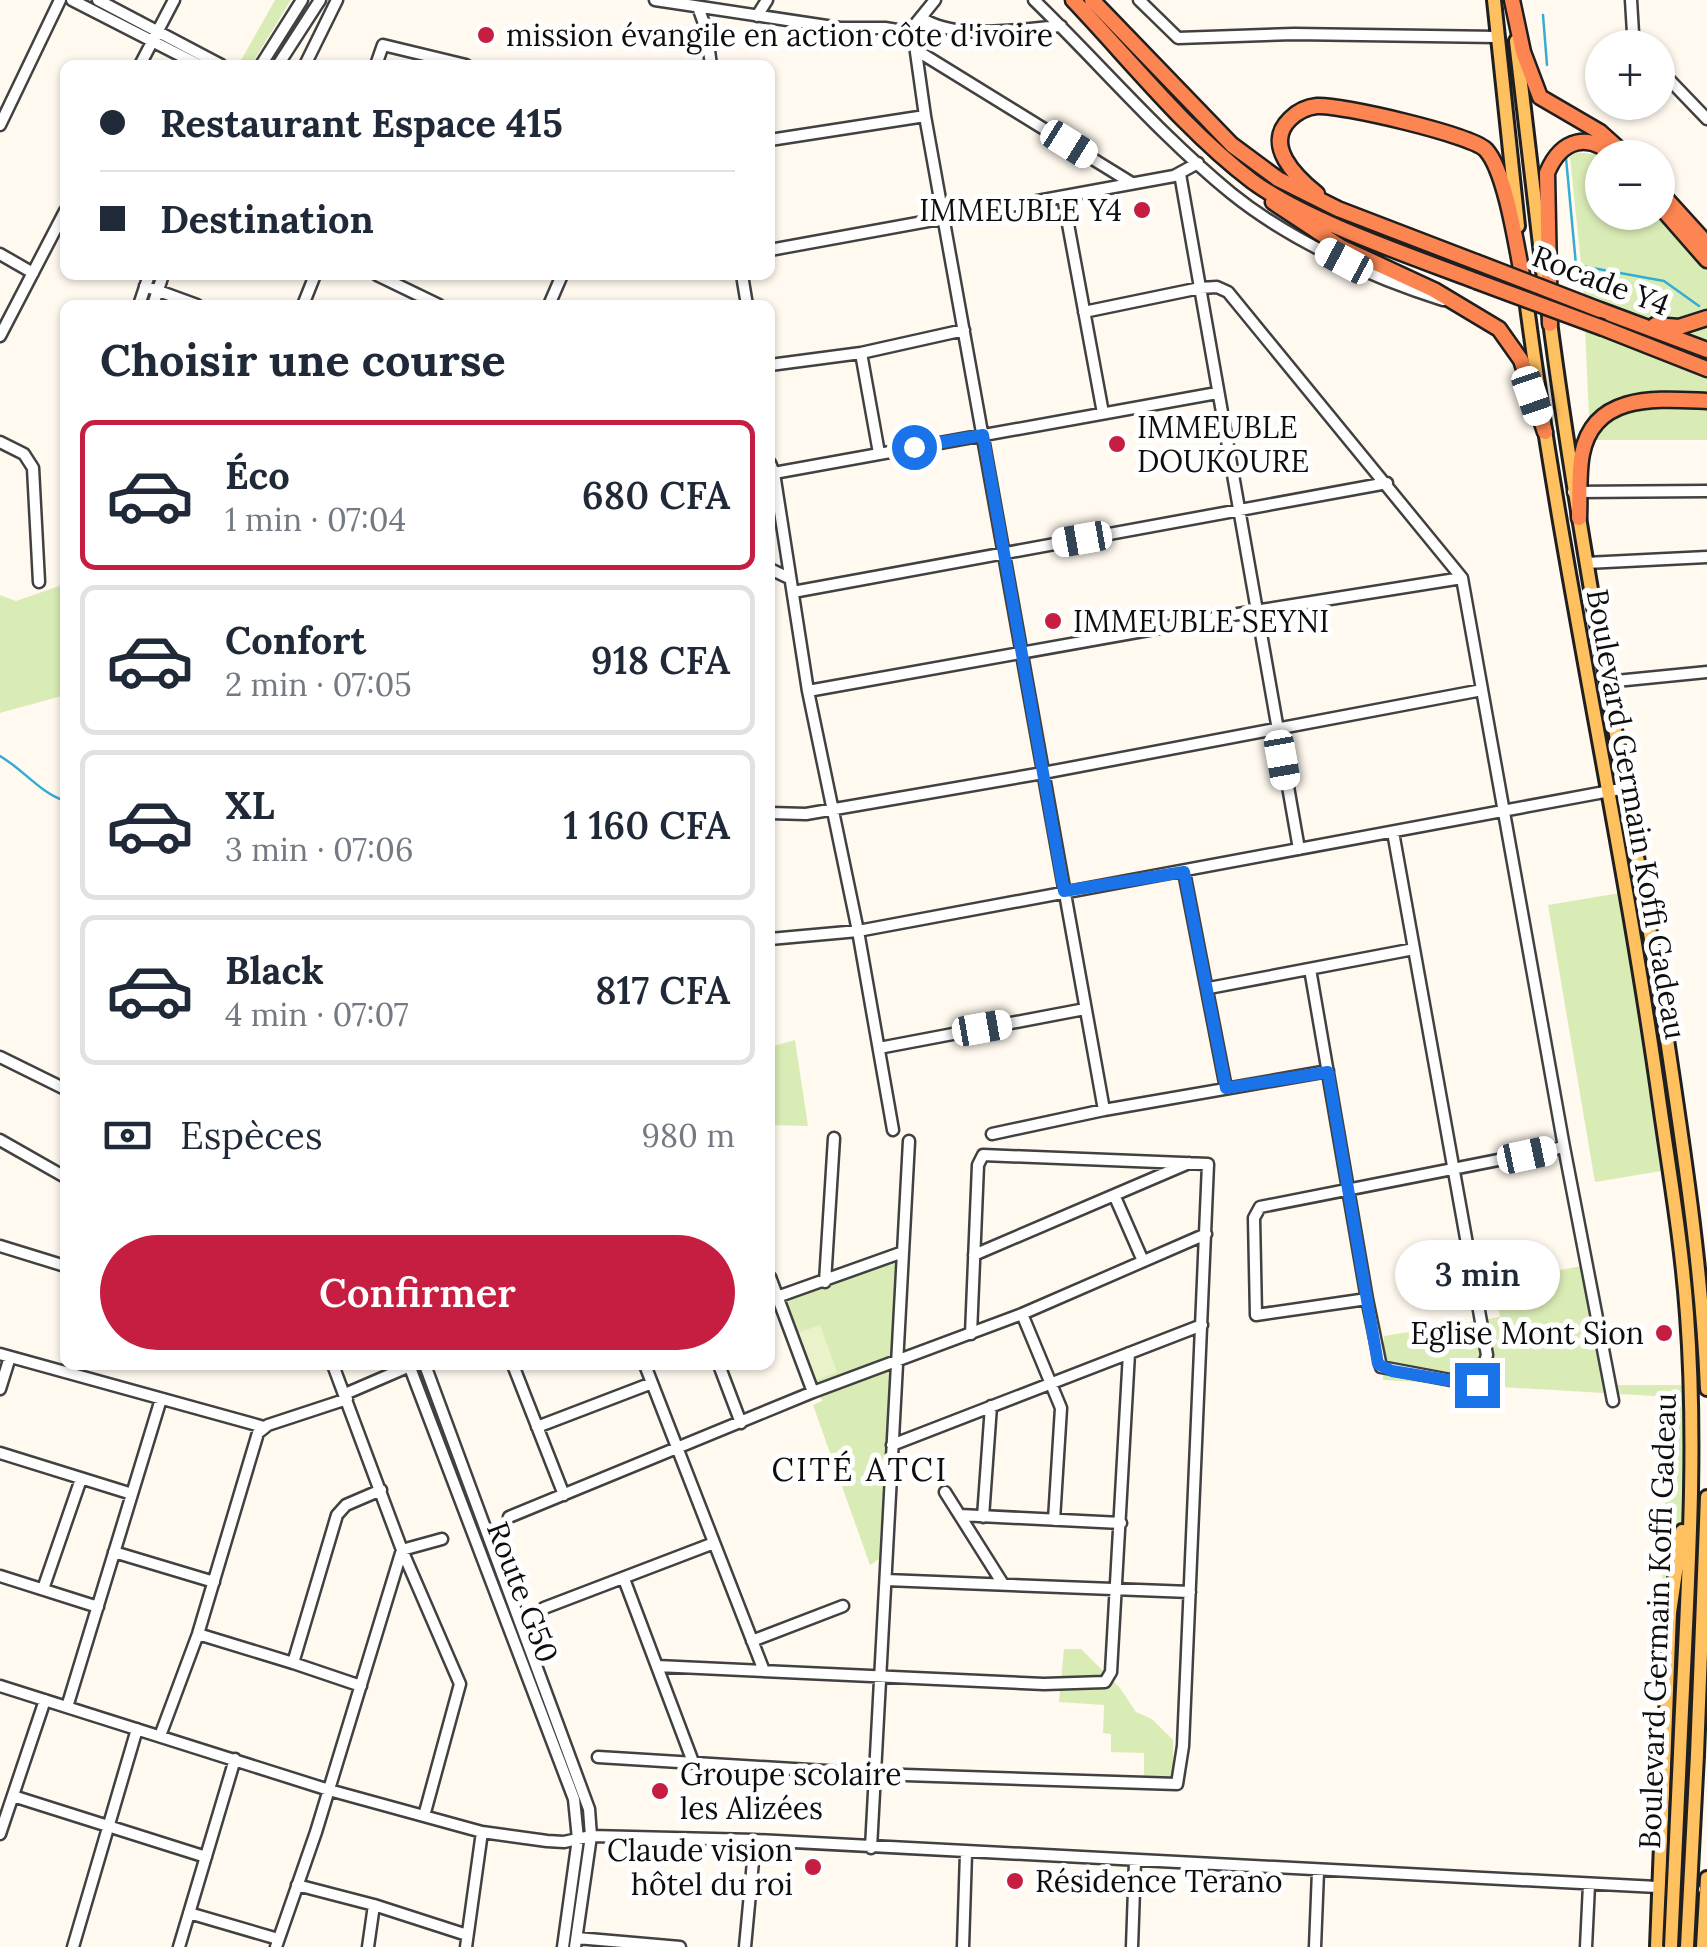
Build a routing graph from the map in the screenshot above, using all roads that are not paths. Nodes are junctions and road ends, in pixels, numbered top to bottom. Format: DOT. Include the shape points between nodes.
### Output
graph roads {
  1 [pos="60,0"];
  2 [pos="72,0"];
  3 [pos="98,0"];
  4 [pos="174,0"];
  5 [pos="302,0"];
  6 [pos="320,0"];
  7 [pos="336,0"];
  8 [pos="656,0"];
  9 [pos="766,0"];
  10 [pos="935,0"];
  11 [pos="1034,0"];
  12 [pos="1073,0"];
  13 [pos="1092,0"];
  14 [pos="1138,0"];
  15 [pos="1494,0"];
  16 [pos="1512,0"];
  17 [pos="1631,0"];
  18 [pos="698,7"];
  19 [pos="757,16"];
  20 [pos="922,18"];
  21 [pos="1061,26"];
  22 [pos="1634,30"];
  23 [pos="909,32"];
  24 [pos="155,36"];
  25 [pos="1496,37"];
  26 [pos="916,50"];
  27 [pos="143,60"];
  28 [pos="191,60"];
  29 [pos="210,60"];
  30 [pos="264,60"];
  31 [pos="281,60"];
  32 [pos="306,60"];
  33 [pos="378,60"];
  34 [pos="446,60"];
  35 [pos="710,60"];
  36 [pos="1675,86"];
  37 [pos="925,116"];
  38 [pos="1707,119"];
  39 [pos="0,125"];
  40 [pos="775,139"];
  41 [pos="1609,140"];
  42 [pos="1585,142"];
  43 [pos="1198,163"];
  44 [pos="1180,174"];
  45 [pos="1130,182"];
  46 [pos="1255,183"];
  47 [pos="1063,197"];
  48 [pos="1338,209"];
  49 [pos="1675,209"];
  50 [pos="944,218"];
  51 [pos="60,220"];
  52 [pos="1675,223"];
  53 [pos="1707,244"];
  54 [pos="775,249"];
  55 [pos="0,254"];
  56 [pos="1707,260"];
  57 [pos="33,273"];
  58 [pos="147,280"];
  59 [pos="162,280"];
  60 [pos="387,280"];
  61 [pos="1200,288"];
  62 [pos="1525,290"];
  63 [pos="158,291"];
  64 [pos="155,300"];
  65 [pos="183,300"];
  66 [pos="429,300"];
  67 [pos="1465,307"];
  68 [pos="1084,312"];
  69 [pos="1707,318"];
  70 [pos="1626,319"];
  71 [pos="1550,324"];
  72 [pos="964,330"];
  73 [pos="0,336"];
  74 [pos="1707,350"];
  75 [pos="861,352"];
  76 [pos="775,364"];
  77 [pos="1707,369"];
  78 [pos="1217,392"];
  79 [pos="1707,401"];
  80 [pos="1103,413"];
  81 [pos="1545,432"];
  82 [pos="983,435"];
  83 [pos="0,442"];
  84 [pos="879,453"];
  85 [pos="775,468"];
  86 [pos="1386,482"];
  87 [pos="775,487"];
  88 [pos="1707,491"];
  89 [pos="1577,492"];
  90 [pos="1237,510"];
  91 [pos="1578,518"];
  92 [pos="1004,554"];
  93 [pos="1707,558"];
  94 [pos="1586,564"];
  95 [pos="775,571"];
  96 [pos="789,578"];
  97 [pos="1462,578"];
  98 [pos="39,582"];
  99 [pos="793,592"];
  100 [pos="1255,610"];
  101 [pos="1021,654"];
  102 [pos="1707,672"];
  103 [pos="1606,682"];
  104 [pos="1482,690"];
  105 [pos="808,691"];
  106 [pos="1277,730"];
  107 [pos="1042,773"];
  108 [pos="1626,788"];
  109 [pos="1610,791"];
  110 [pos="833,808"];
  111 [pos="1504,811"];
  112 [pos="775,813"];
  113 [pos="1392,832"];
  114 [pos="1298,849"];
  115 [pos="1184,872"];
  116 [pos="1064,891"];
  117 [pos="858,931"];
  118 [pos="775,939"];
  119 [pos="1414,949"];
  120 [pos="1310,969"];
  121 [pos="1209,988"];
  122 [pos="1085,1010"];
  123 [pos="879,1048"];
  124 [pos="0,1057"];
  125 [pos="1328,1072"];
  126 [pos="60,1087"];
  127 [pos="1226,1088"];
  128 [pos="1104,1110"];
  129 [pos="893,1130"];
  130 [pos="992,1134"];
  131 [pos="834,1138"];
  132 [pos="0,1140"];
  133 [pos="909,1141"];
  134 [pos="1564,1147"];
  135 [pos="1194,1161"];
  136 [pos="1454,1170"];
  137 [pos="60,1175"];
  138 [pos="1350,1192"];
  139 [pos="1114,1198"];
  140 [pos="1206,1234"];
  141 [pos="0,1246"];
  142 [pos="903,1252"];
  143 [pos="974,1255"];
  144 [pos="1143,1260"];
  145 [pos="60,1264"];
  146 [pos="825,1282"];
  147 [pos="775,1291"];
  148 [pos="777,1297"];
  149 [pos="1366,1299"];
  150 [pos="1022,1314"];
  151 [pos="1202,1325"];
  152 [pos="970,1334"];
  153 [pos="1129,1353"];
  154 [pos="5,1356"];
  155 [pos="896,1362"];
  156 [pos="77,1370"];
  157 [pos="335,1370"];
  158 [pos="400,1370"];
  159 [pos="412,1370"];
  160 [pos="427,1370"];
  161 [pos="515,1370"];
  162 [pos="647,1370"];
  163 [pos="721,1370"];
  164 [pos="75,1377"];
  165 [pos="1053,1382"];
  166 [pos="652,1383"];
  167 [pos="0,1389"];
  168 [pos="1707,1389"];
  169 [pos="813,1392"];
  170 [pos="346,1397"];
  171 [pos="161,1399"];
  172 [pos="1613,1401"];
  173 [pos="991,1406"];
  174 [pos="741,1423"];
  175 [pos="264,1428"];
  176 [pos="537,1428"];
  177 [pos="892,1445"];
  178 [pos="678,1449"];
  179 [pos="0,1453"];
  180 [pos="81,1479"];
  181 [pos="1690,1479"];
  182 [pos="381,1490"];
  183 [pos="945,1492"];
  184 [pos="132,1494"];
  185 [pos="564,1495"];
  186 [pos="1707,1497"];
  187 [pos="960,1515"];
  188 [pos="984,1517"];
  189 [pos="509,1518"];
  190 [pos="1054,1520"];
  191 [pos="1122,1523"];
  192 [pos="442,1538"];
  193 [pos="714,1543"];
  194 [pos="402,1550"];
  195 [pos="114,1552"];
  196 [pos="0,1576"];
  197 [pos="624,1579"];
  198 [pos="886,1580"];
  199 [pos="214,1582"];
  200 [pos="1003,1584"];
  201 [pos="1118,1588"];
  202 [pos="43,1590"];
  203 [pos="1190,1592"];
  204 [pos="843,1606"];
  205 [pos="98,1607"];
  206 [pos="544,1608"];
  207 [pos="198,1634"];
  208 [pos="752,1641"];
  209 [pos="293,1663"];
  210 [pos="657,1666"];
  211 [pos="764,1671"];
  212 [pos="880,1676"];
  213 [pos="0,1686"];
  214 [pos="362,1686"];
  215 [pos="45,1700"];
  216 [pos="67,1707"];
  217 [pos="137,1729"];
  218 [pos="160,1736"];
  219 [pos="598,1758"];
  220 [pos="235,1759"];
  221 [pos="693,1762"];
  222 [pos="876,1774"];
  223 [pos="329,1790"];
  224 [pos="13,1796"];
  225 [pos="424,1816"];
  226 [pos="108,1827"];
  227 [pos="482,1832"];
  228 [pos="0,1834"];
  229 [pos="591,1836"];
  230 [pos="578,1839"];
  231 [pos="755,1840"];
  232 [pos="871,1848"];
  233 [pos="966,1853"];
  234 [pos="206,1857"];
  235 [pos="1135,1861"];
  236 [pos="1318,1871"];
  237 [pos="1707,1878"];
  238 [pos="298,1885"];
  239 [pos="1589,1885"];
  240 [pos="1660,1888"];
  241 [pos="1707,1889"];
  242 [pos="374,1905"];
  243 [pos="189,1913"];
  244 [pos="467,1941"];
  245 [pos="277,1943"];
  246 [pos="576,1943"];
  247 [pos="644,1946"];
  248 [pos="73,1947"];
  249 [pos="178,1947"];
  250 [pos="368,1947"];
  251 [pos="563,1947"];
  252 [pos="680,1947"];
  253 [pos="744,1947"];
  254 [pos="962,1947"];
  255 [pos="1132,1947"];
  256 [pos="1315,1947"];
  257 [pos="1586,1947"];
  258 [pos="1657,1947"];
  259 [pos="1670,1947"];
  260 [pos="1688,1947"];
  261 [pos="1703,1947"];
  1 -- 39 [label="street"];
  2 -- 24 [label="street"];
  3 -- 24 [label="street"];
  4 -- 24 [label="street"];
  5 -- 30 [label="street"];
  6 -- 31 [label="street"];
  7 -- 32 [label="street"];
  8 -- 18 [label="street"];
  9 -- 19 [label="street"];
  10 -- 20 [label="street"];
  11 -- 21 [label="street"];
  12 -- 46 [label="highway" via="1205,140"];
  13 -- 48 [label="highway" via="1247,158"];
  14 -- 25 [label="street" via="1178,38"];
  15 -- 25 [label="main road"];
  16 -- 41 [label="highway" via="1540,98"];
  16 -- 71 [label="main road"];
  17 -- 22 [label="street"];
  18 -- 19 [label="street"];
  18 -- 35 [label="street"];
  19 -- 23 [label="street"];
  20 -- 21 [label="street" via="938,28 995,32"];
  20 -- 23 [label="street"];
  21 -- 43 [label="street"];
  23 -- 26 [label="street"];
  24 -- 27 [label="street"];
  24 -- 28 [label="street"];
  24 -- 29 [label="street"];
  25 -- 62 [label="main road"];
  26 -- 37 [label="street"];
  26 -- 45 [label="street"];
  33 -- 34 [label="street" via="384,45"];
  36 -- 38 [label="street"];
  37 -- 40 [label="street"];
  37 -- 50 [label="street"];
  42 -- 71 [label="highway" via="1554,157 1548,172"];
  43 -- 44 [label="street"];
  43 -- 67 [label="street" via="1240,200 1344,261"];
  44 -- 45 [label="street"];
  44 -- 61 [label="street"];
  45 -- 47 [label="street"];
  46 -- 67 [label="highway" via="1340,246"];
  46 -- 77 [label="highway, Rocade Y4, bridge" via="1302,210"];
  47 -- 50 [label="street"];
  47 -- 68 [label="street"];
  48 -- 62 [label="highway" via="1292,171 1281,152 1280,134 1302,110 1326,106 1477,142 1502,183"];
  48 -- 70 [label="highway, Rocade Y4, bridge"];
  49 -- 53 [label="highway"];
  50 -- 54 [label="street"];
  50 -- 72 [label="street"];
  51 -- 57 [label="street"];
  52 -- 56 [label="highway"];
  55 -- 57 [label="street"];
  57 -- 73 [label="street"];
  58 -- 63 [label="street"];
  59 -- 63 [label="street"];
  60 -- 66 [label="street"];
  61 -- 68 [label="street"];
  61 -- 78 [label="street"];
  61 -- 86 [label="street" via="1228,292"];
  62 -- 81 [label="main road, Boulevard Germain Koffi Gadeau"];
  63 -- 64 [label="street"];
  63 -- 65 [label="street"];
  67 -- 81 [label="highway" via="1510,342"];
  68 -- 80 [label="street"];
  69 -- 70 [label="highway" via="1679,327"];
  70 -- 74 [label="highway, Rocade Y4"];
  71 -- 89 [label="main road"];
  72 -- 75 [label="street"];
  72 -- 82 [label="street"];
  75 -- 76 [label="street"];
  75 -- 84 [label="street"];
  78 -- 80 [label="street"];
  78 -- 90 [label="street"];
  79 -- 89 [label="highway" via="1640,400 1608,412 1588,436"];
  80 -- 82 [label="street"];
  81 -- 109 [label="main road, Boulevard Germain Koffi Gadeau"];
  82 -- 84 [label="street"];
  82 -- 92 [label="street"];
  83 -- 98 [label="street" via="31,461"];
  84 -- 85 [label="street"];
  86 -- 90 [label="street"];
  86 -- 97 [label="street"];
  87 -- 96 [label="street"];
  88 -- 89 [label="street"];
  89 -- 91 [label="highway"];
  90 -- 92 [label="street"];
  90 -- 100 [label="street"];
  91 -- 94 [label="main road, Boulevard Germain Koffi Gadeau"];
  92 -- 99 [label="street"];
  92 -- 101 [label="street"];
  93 -- 94 [label="street"];
  94 -- 103 [label="main road, Boulevard Germain Koffi Gadeau"];
  95 -- 96 [label="street"];
  96 -- 99 [label="street"];
  97 -- 100 [label="street"];
  97 -- 104 [label="street"];
  99 -- 105 [label="street"];
  100 -- 101 [label="street"];
  100 -- 106 [label="street"];
  101 -- 105 [label="street"];
  101 -- 107 [label="street"];
  102 -- 103 [label="street"];
  103 -- 108 [label="main road, Boulevard Germain Koffi Gadeau"];
  104 -- 106 [label="street"];
  104 -- 111 [label="street"];
  105 -- 110 [label="street"];
  106 -- 107 [label="street"];
  106 -- 114 [label="street"];
  107 -- 110 [label="street"];
  107 -- 116 [label="street"];
  108 -- 109 [label="street"];
  108 -- 168 [label="main road, Boulevard Germain Koffi Gadeau" via="1689,1185"];
  109 -- 111 [label="street"];
  109 -- 181 [label="main road, Boulevard Germain Koffi Gadeau" via="1682,1262"];
  110 -- 112 [label="street"];
  110 -- 117 [label="street"];
  111 -- 113 [label="street"];
  111 -- 134 [label="street"];
  113 -- 114 [label="street"];
  113 -- 119 [label="street"];
  114 -- 115 [label="street"];
  115 -- 116 [label="street"];
  115 -- 121 [label="street"];
  116 -- 117 [label="street"];
  116 -- 122 [label="street"];
  117 -- 118 [label="street"];
  117 -- 123 [label="street"];
  119 -- 120 [label="street"];
  119 -- 136 [label="street"];
  120 -- 121 [label="street"];
  120 -- 125 [label="street"];
  121 -- 127 [label="street"];
  122 -- 123 [label="street"];
  122 -- 128 [label="street"];
  123 -- 129 [label="street"];
  124 -- 126 [label="street"];
  125 -- 127 [label="street"];
  125 -- 138 [label="street"];
  127 -- 128 [label="street"];
  128 -- 130 [label="street"];
  131 -- 146 [label="street"];
  132 -- 137 [label="street"];
  133 -- 142 [label="street"];
  134 -- 136 [label="street"];
  134 -- 172 [label="street"];
  135 -- 139 [label="street"];
  135 -- 140 [label="street" via="1210,1167"];
  135 -- 143 [label="street" via="983,1155"];
  136 -- 138 [label="street"];
  136 -- 149 [label="street" via="1487,1355 1477,1385 1381,1367"];
  138 -- 149 [label="street"];
  138 -- 149 [label="street" via="1256,1210 1256,1315"];
  139 -- 143 [label="street"];
  139 -- 144 [label="street"];
  140 -- 144 [label="street"];
  140 -- 151 [label="street"];
  141 -- 145 [label="street"];
  142 -- 146 [label="street"];
  142 -- 155 [label="street"];
  143 -- 152 [label="street"];
  144 -- 150 [label="street"];
  146 -- 148 [label="street"];
  147 -- 148 [label="street"];
  148 -- 169 [label="street"];
  150 -- 152 [label="street"];
  150 -- 165 [label="street"];
  151 -- 153 [label="street"];
  151 -- 203 [label="street"];
  152 -- 155 [label="street"];
  153 -- 165 [label="street"];
  153 -- 191 [label="street"];
  154 -- 164 [label="street"];
  154 -- 167 [label="street"];
  155 -- 169 [label="street"];
  155 -- 177 [label="street"];
  156 -- 164 [label="street"];
  157 -- 170 [label="street"];
  158 -- 170 [label="street"];
  159 -- 230 [label="street, Route G50" via="574,1800"];
  160 -- 229 [label="street, Route G50" via="586,1794"];
  161 -- 176 [label="street"];
  162 -- 166 [label="street"];
  163 -- 174 [label="street"];
  164 -- 171 [label="street"];
  165 -- 173 [label="street"];
  165 -- 190 [label="street" via="1061,1414"];
  166 -- 176 [label="street"];
  166 -- 178 [label="street"];
  169 -- 174 [label="street"];
  170 -- 175 [label="street"];
  170 -- 182 [label="street"];
  171 -- 175 [label="street"];
  171 -- 184 [label="street"];
  173 -- 177 [label="street"];
  173 -- 188 [label="street"];
  174 -- 178 [label="street"];
  175 -- 199 [label="street" via="255,1439"];
  176 -- 185 [label="street"];
  177 -- 198 [label="street"];
  178 -- 185 [label="street"];
  178 -- 193 [label="street"];
  179 -- 180 [label="street"];
  180 -- 184 [label="street"];
  180 -- 202 [label="street"];
  181 -- 240 [label="main road" via="1670,1613"];
  181 -- 259 [label="main road, Boulevard Germain Koffi Gadeau, bridge"];
  182 -- 194 [label="street"];
  182 -- 209 [label="street" via="337,1515"];
  183 -- 187 [label="street"];
  184 -- 195 [label="street"];
  185 -- 189 [label="street"];
  186 -- 260 [label="main road, Boulevard Germain Koffi Gadeau, bridge"];
  187 -- 188 [label="street"];
  187 -- 200 [label="street"];
  188 -- 190 [label="street"];
  190 -- 191 [label="street"];
  191 -- 201 [label="street"];
  192 -- 194 [label="street"];
  193 -- 197 [label="street"];
  193 -- 208 [label="street"];
  194 -- 214 [label="street"];
  194 -- 225 [label="street" via="460,1684"];
  195 -- 199 [label="street"];
  195 -- 205 [label="street"];
  196 -- 202 [label="street"];
  197 -- 206 [label="street"];
  197 -- 210 [label="street"];
  198 -- 200 [label="street"];
  198 -- 212 [label="street"];
  199 -- 207 [label="street"];
  200 -- 201 [label="street"];
  201 -- 203 [label="street"];
  201 -- 212 [label="street" via="1111,1672 1102,1683"];
  202 -- 205 [label="street"];
  203 -- 222 [label="street" via="1177,1784"];
  204 -- 208 [label="street"];
  205 -- 216 [label="street"];
  207 -- 209 [label="street"];
  207 -- 218 [label="street"];
  208 -- 211 [label="street"];
  209 -- 214 [label="street"];
  210 -- 211 [label="street"];
  210 -- 221 [label="street"];
  211 -- 212 [label="street"];
  212 -- 222 [label="street"];
  213 -- 215 [label="street"];
  214 -- 223 [label="street"];
  215 -- 216 [label="street"];
  215 -- 224 [label="street"];
  216 -- 217 [label="street"];
  217 -- 218 [label="street"];
  217 -- 226 [label="street"];
  218 -- 220 [label="street"];
  219 -- 221 [label="street"];
  220 -- 223 [label="street"];
  220 -- 234 [label="street"];
  221 -- 222 [label="street"];
  222 -- 232 [label="street"];
  223 -- 225 [label="street"];
  223 -- 238 [label="street"];
  224 -- 226 [label="street"];
  224 -- 228 [label="street"];
  225 -- 227 [label="street"];
  226 -- 234 [label="street"];
  226 -- 248 [label="street"];
  227 -- 230 [label="street"];
  227 -- 244 [label="street"];
  229 -- 230 [label="street"];
  229 -- 231 [label="street"];
  229 -- 246 [label="street, Route G50"];
  230 -- 251 [label="street, Route G50"];
  231 -- 232 [label="street"];
  231 -- 253 [label="street"];
  232 -- 233 [label="street"];
  233 -- 235 [label="street"];
  233 -- 254 [label="street"];
  234 -- 243 [label="street"];
  235 -- 236 [label="street"];
  235 -- 255 [label="street"];
  236 -- 239 [label="street"];
  236 -- 256 [label="street"];
  237 -- 241 [label="main road"];
  238 -- 242 [label="street"];
  238 -- 245 [label="street"];
  239 -- 240 [label="street"];
  239 -- 257 [label="street"];
  240 -- 241 [label="street"];
  240 -- 258 [label="main road"];
  241 -- 261 [label="main road"];
  242 -- 244 [label="street"];
  242 -- 250 [label="street"];
  243 -- 245 [label="street"];
  243 -- 249 [label="street"];
  246 -- 247 [label="street"];
  247 -- 252 [label="street"];
}
